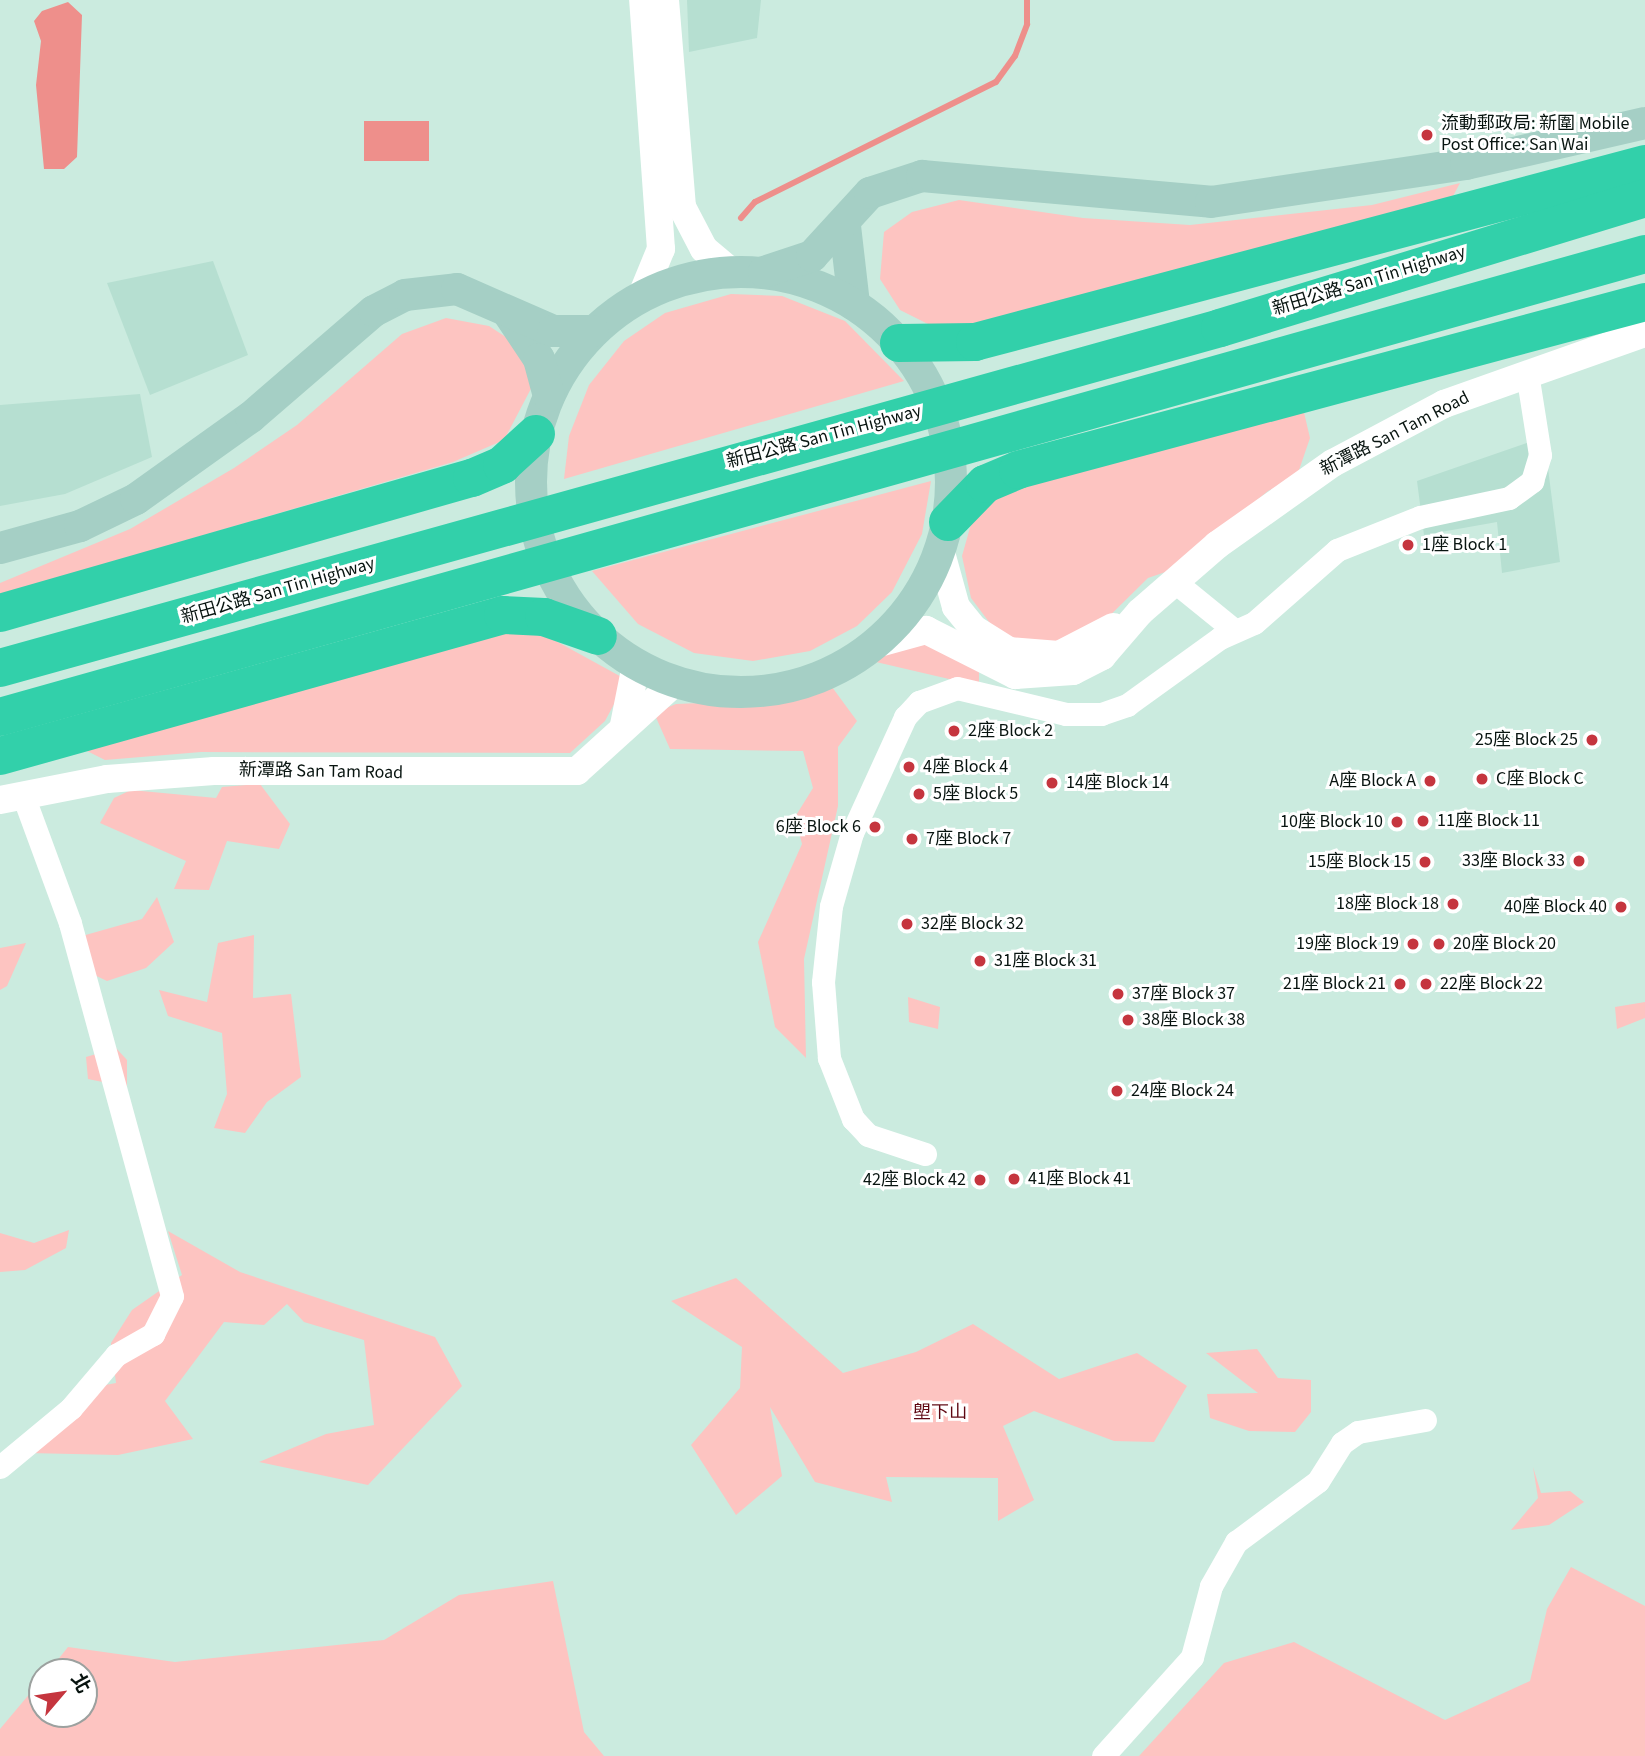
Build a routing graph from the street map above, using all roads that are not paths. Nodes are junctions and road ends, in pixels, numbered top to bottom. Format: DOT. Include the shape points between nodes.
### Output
graph roads {
  1 [pos="643,0"];
  2 [pos="665,0"];
  3 [pos="1645,123"];
  4 [pos="1645,164"];
  5 [pos="1645,198"];
  6 [pos="845,226"];
  7 [pos="1645,254"];
  8 [pos="730,271"];
  9 [pos="763,272"];
  10 [pos="642,295"];
  11 [pos="1645,302"];
  12 [pos="854,304"];
  13 [pos="509,314"];
  14 [pos="593,331"];
  15 [pos="1645,333"];
  16 [pos="899,343"];
  17 [pos="1527,373"];
  18 [pos="549,396"];
  19 [pos="536,434"];
  20 [pos="944,535"];
  21 [pos="0,548"];
  22 [pos="1175,582"];
  23 [pos="1140,612"];
  24 [pos="0,613"];
  25 [pos="1234,630"];
  26 [pos="598,636"];
  27 [pos="879,643"];
  28 [pos="636,665"];
  29 [pos="0,668"];
  30 [pos="675,682"];
  31 [pos="0,718"];
  32 [pos="624,725"];
  33 [pos="0,757"];
  34 [pos="12,797"];
  35 [pos="925,1154"];
  36 [pos="1426,1420"];
  37 [pos="0,1467"];
  38 [pos="1103,1756"];
  1 -- 10 [label="street" via="661,249"];
  2 -- 8 [label="street" via="682,207 704,249"];
  3 -- 6 [label="main road" via="1466,164 1211,202 922,176 870,193"];
  4 -- 16 [label="highway" via="975,342"];
  5 -- 29 [label="highway, 新田公路 San Tin Highway" via="1072,369"];
  6 -- 9 [label="main road" via="812,256"];
  6 -- 12 [label="main road"];
  7 -- 31 [label="highway" via="647,530"];
  8 -- 9 [label="main road"];
  8 -- 10 [label="main road"];
  9 -- 12 [label="main road" via="820,286"];
  10 -- 14 [label="main road"];
  11 -- 20 [label="highway" via="1018,470 985,484"];
  12 -- 16 [label="main road"];
  13 -- 14 [label="main road" via="553,331"];
  13 -- 18 [label="main road" via="539,359"];
  13 -- 21 [label="main road" via="457,289 405,295 374,312 251,417 136,499 79,526"];
  14 -- 18 [label="main road"];
  15 -- 17 [label="street, 新潭路 San Tam Road"];
  16 -- 20 [label="main road" via="924,377 946,430 952,474"];
  17 -- 22 [label="street, 新潭路 San Tam Road" via="1444,404 1334,462"];
  17 -- 25 [label="street" via="1540,455 1523,490 1359,538 1322,561 1254,622"];
  18 -- 19 [label="main road"];
  19 -- 24 [label="highway" via="502,465 472,478"];
  19 -- 26 [label="main road" via="532,508 546,560 566,599"];
  20 -- 23 [label="street, 新潭路 San Tam Road" via="956,607 974,629 1009,651 1059,655"];
  20 -- 27 [label="main road" via="919,595"];
  22 -- 23 [label="street, 新潭路 San Tam Road"];
  22 -- 25 [label="street"];
  23 -- 27 [label="street, 新潭路 San Tam Road" via="1102,656 1044,677 1002,671 935,632 916,630"];
  25 -- 35 [label="street" via="1149,695 1101,715 1019,705 957,688 919,702 905,717 852,833 831,906 823,982 829,1058 853,1119 868,1135"];
  26 -- 28 [label="main road"];
  26 -- 33 [label="highway" via="544,617 503,615"];
  27 -- 30 [label="main road" via="843,668 779,690 739,693"];
  28 -- 30 [label="main road"];
  28 -- 32 [label="street"];
  30 -- 32 [label="street, 新潭路 San Tam Road"];
  32 -- 34 [label="street, 新潭路 San Tam Road" via="577,771 548,775 214,771 107,779"];
  34 -- 37 [label="street" via="70,923 172,1296 153,1334 116,1355 71,1408"];
  36 -- 38 [label="street" via="1358,1432 1342,1444 1318,1481 1236,1542 1216,1574 1192,1657"];
}
